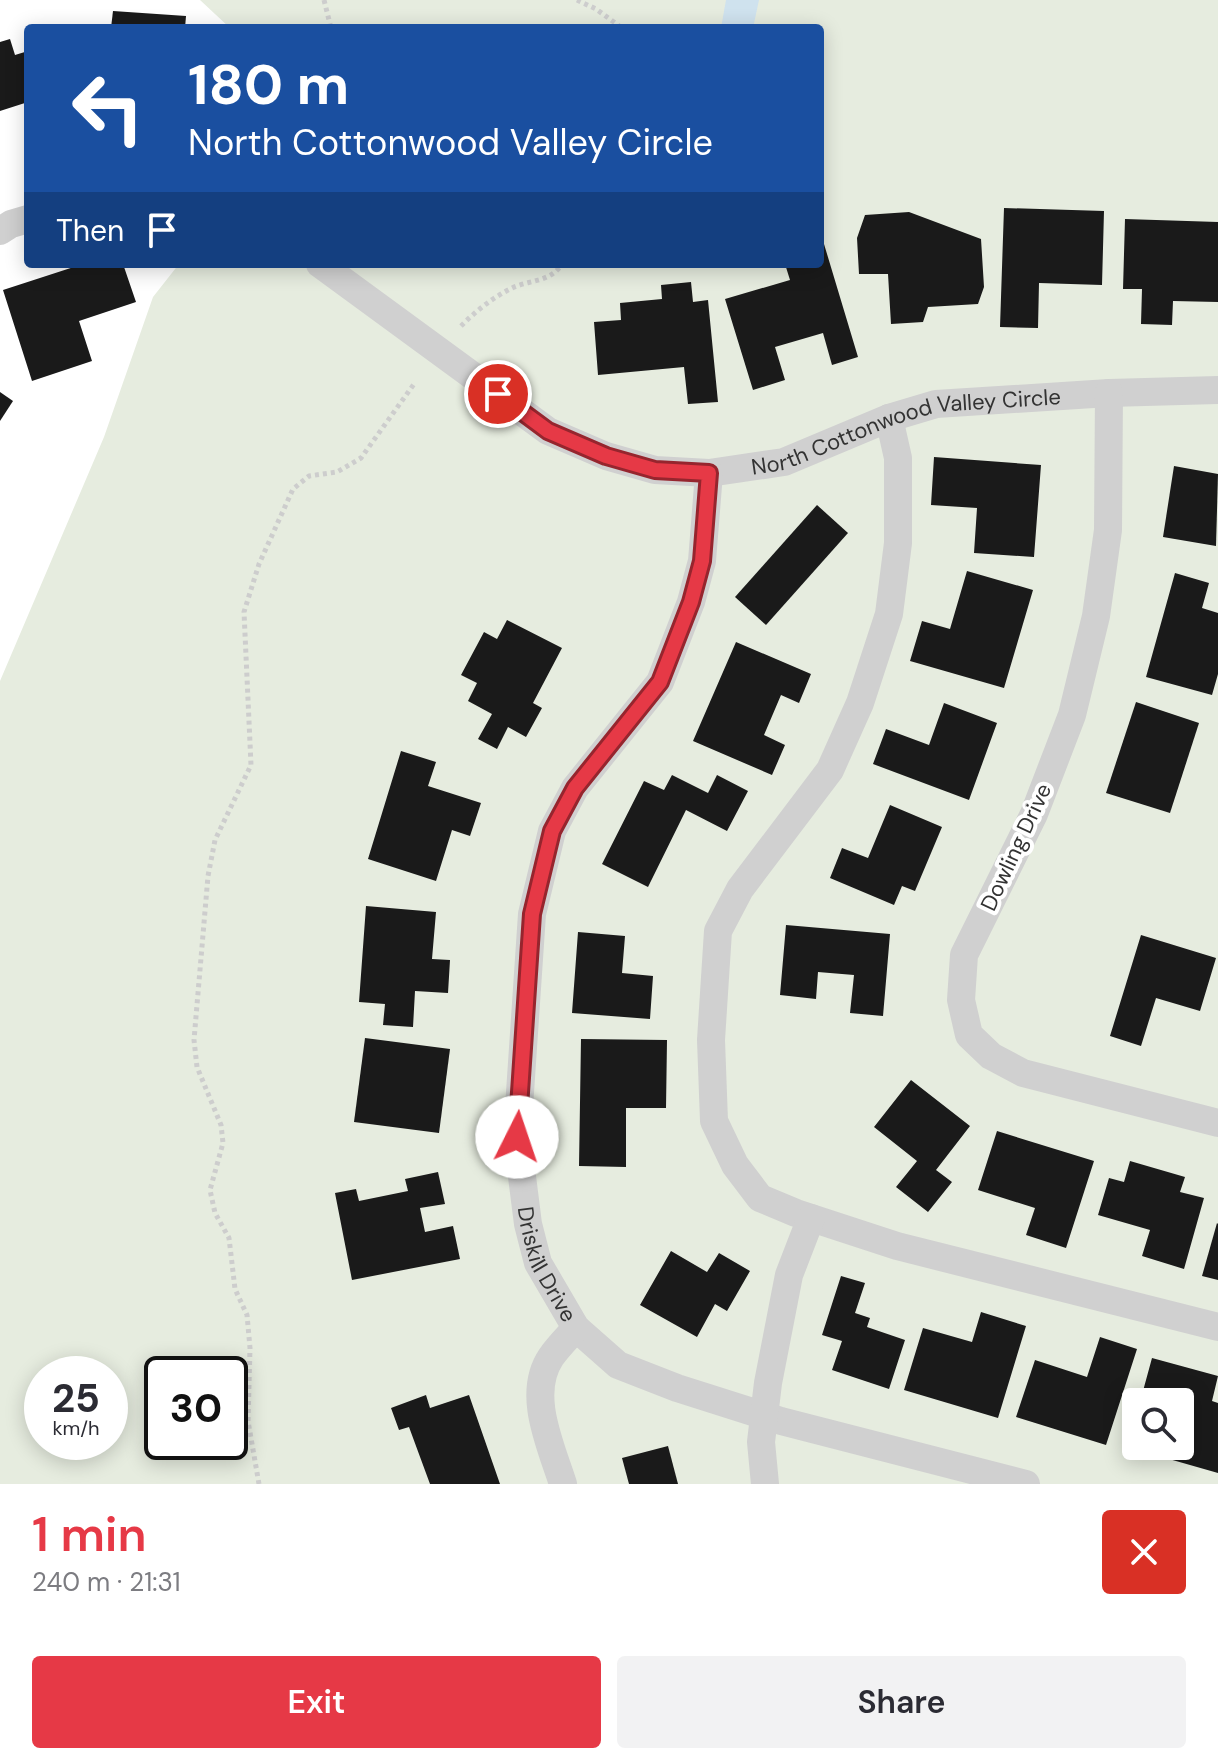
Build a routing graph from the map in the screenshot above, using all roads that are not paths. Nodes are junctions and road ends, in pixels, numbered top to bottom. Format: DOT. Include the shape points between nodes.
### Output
graph roads {
  1 [pos="24,220"];
  2 [pos="0,231"];
  3 [pos="325,268"];
  4 [pos="1218,390"];
  5 [pos="1109,393"];
  6 [pos="889,418"];
  7 [pos="709,473"];
  8 [pos="1218,1123"];
  9 [pos="811,1218"];
  10 [pos="1218,1327"];
  11 [pos="576,1328"];
  12 [pos="765,1415"];
  13 [pos="563,1484"];
  14 [pos="765,1484"];
  15 [pos="1026,1484"];
  1 -- 2 [label="street"];
  3 -- 7 [label="street, North Cottonwood Valley Circle" via="548,431 655,470"];
  4 -- 5 [label="street, North Cottonwood Valley Circle"];
  5 -- 6 [label="street, North Cottonwood Valley Circle" via="936,404"];
  5 -- 8 [label="street, Dowling Drive" via="1108,530 1096,616 1072,715 1034,814 964,955 961,1000 969,1035 991,1056 1023,1073"];
  6 -- 7 [label="street, North Cottonwood Valley Circle" via="784,462"];
  6 -- 9 [label="street" via="898,458 898,543 889,614 860,703 830,770 740,889 718,931 711,1040 714,1121 735,1165 760,1198"];
  7 -- 11 [label="street, Driskill Drive" via="702,561 660,682 575,788 552,831 532,914 517,1137 538,1263"];
  9 -- 10 [label="street" via="897,1246"];
  9 -- 12 [label="street" via="789,1275"];
  11 -- 12 [label="street, Driskill Drive" via="618,1365"];
  11 -- 13 [label="street" via="551,1357 541,1382 545,1426"];
  12 -- 14 [label="street"];
  12 -- 15 [label="street, Driskill Drive"];
}
